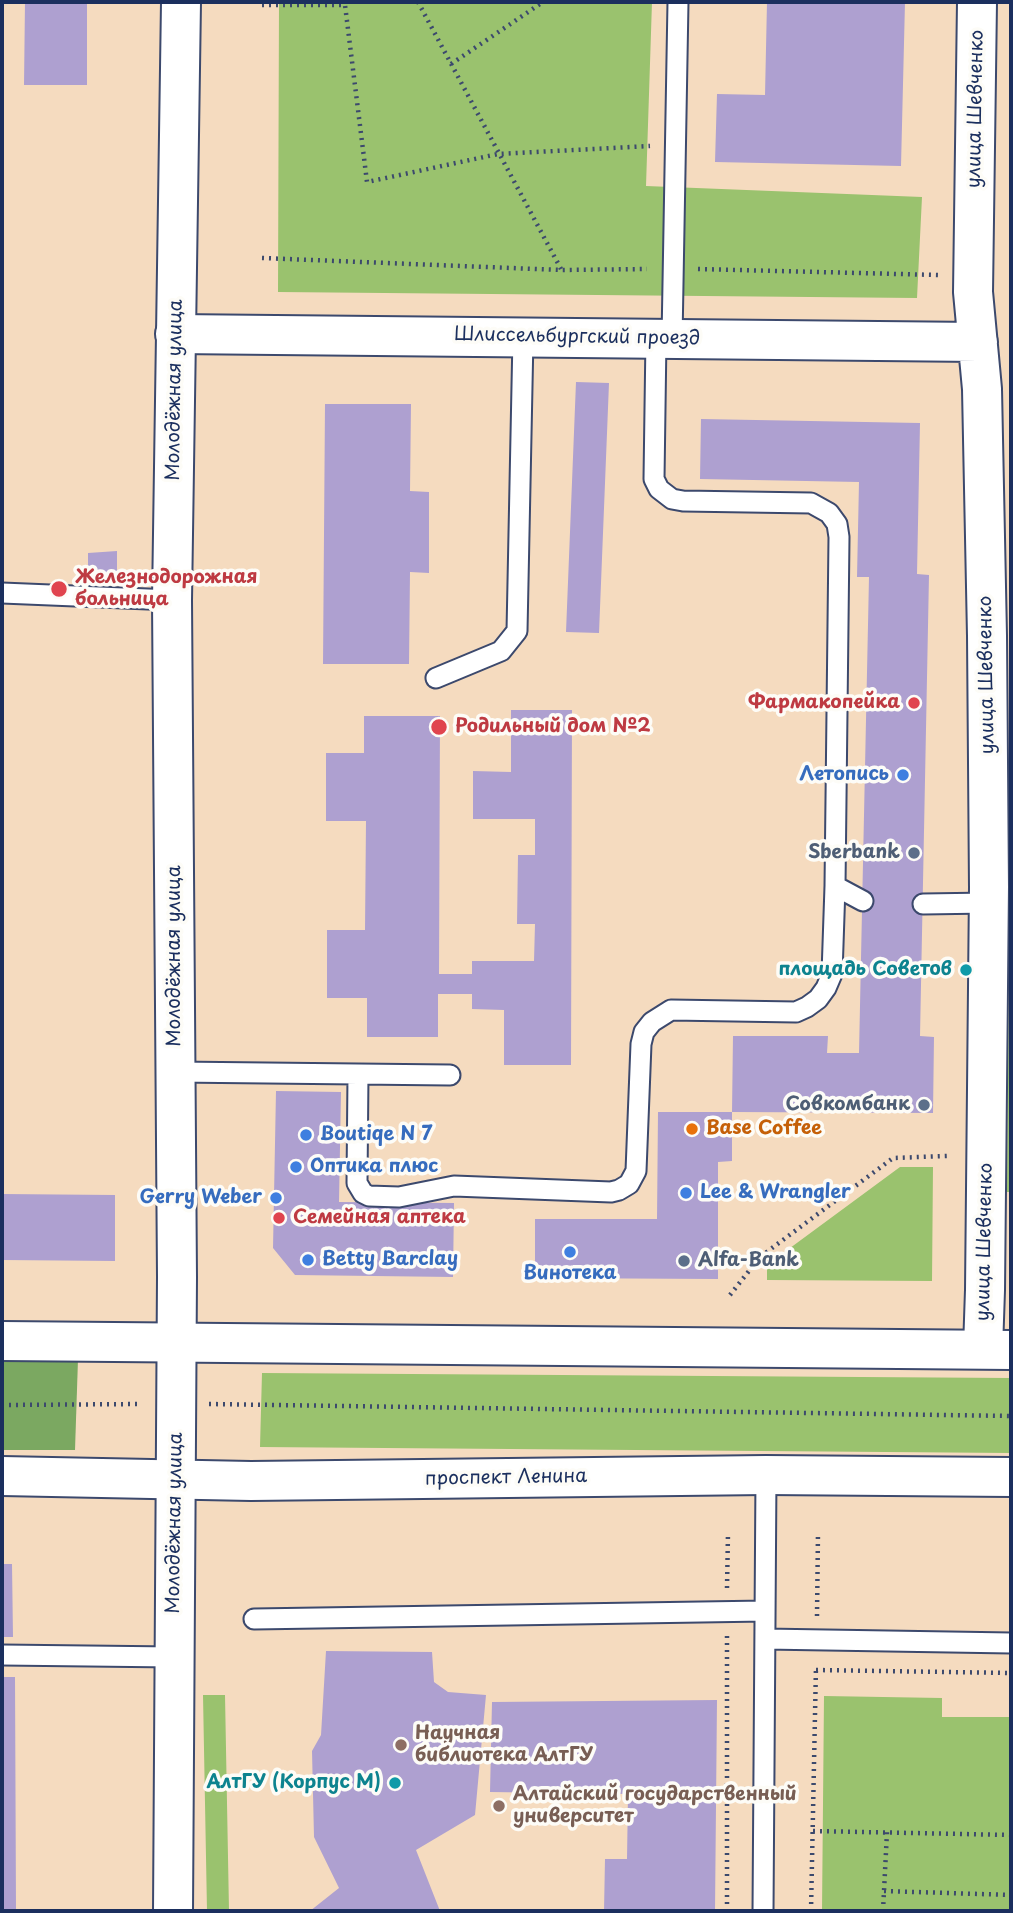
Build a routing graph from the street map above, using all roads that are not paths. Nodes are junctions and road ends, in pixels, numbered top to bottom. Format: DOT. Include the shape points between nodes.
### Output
graph roads {
  1 [pos="181,2"];
  2 [pos="678,2"];
  3 [pos="977,2"];
  4 [pos="175,334"];
  5 [pos="523,337"];
  6 [pos="664,338"];
  7 [pos="978,342"];
  8 [pos="2,593"];
  9 [pos="172,600"];
  10 [pos="436,678"];
  11 [pos="835,887"];
  12 [pos="863,901"];
  13 [pos="989,903"];
  14 [pos="923,904"];
  15 [pos="176,1072"];
  16 [pos="358,1074"];
  17 [pos="450,1075"];
  18 [pos="2,1341"];
  19 [pos="176,1342"];
  20 [pos="997,1350"];
  21 [pos="766,1475"];
  22 [pos="2,1476"];
  23 [pos="1011,1478"];
  24 [pos="175,1479"];
  25 [pos="765,1611"];
  26 [pos="254,1619"];
  27 [pos="765,1639"];
  28 [pos="1011,1643"];
  29 [pos="2,1655"];
  30 [pos="174,1657"];
  31 [pos="173,1911"];
  32 [pos="763,1911"];
  1 -- 4 [label="street, Молодёжная улица"];
  2 -- 6 [label="lane" via="673,268"];
  3 -- 7 [label="street, улица Шевченко" via="973,292"];
  4 -- 5 [label="street, Шлиссельбургский проезд"];
  4 -- 9 [label="street, Молодёжная улица"];
  5 -- 6 [label="street, Шлиссельбургский проезд"];
  5 -- 10 [label="lane" via="517,631 501,651"];
  6 -- 7 [label="street, Шлиссельбургский проезд"];
  6 -- 11 [label="lane" via="654,479 659,489 683,501 811,503 830,513 837,524"];
  7 -- 13 [label="street, улица Шевченко"];
  8 -- 9 [label="lane"];
  9 -- 15 [label="street, Молодёжная улица"];
  11 -- 12 [label="lane"];
  11 -- 16 [label="lane" via="832,974 818,999 796,1012 671,1010 644,1032 636,1171 619,1190 454,1186 399,1197 369,1196 357,1183"];
  13 -- 14 [label="lane"];
  13 -- 20 [label="street, улица Шевченко" via="985,1290"];
  15 -- 16 [label="lane"];
  15 -- 19 [label="street, Молодёжная улица"];
  16 -- 17 [label="lane"];
  18 -- 19 [label="street"];
  19 -- 20 [label="street"];
  19 -- 24 [label="street, Молодёжная улица"];
  21 -- 23 [label="street, проспект Ленина"];
  21 -- 24 [label="street, проспект Ленина"];
  21 -- 25 [label="lane"];
  22 -- 24 [label="street, проспект Ленина"];
  24 -- 30 [label="street, Молодёжная улица"];
  25 -- 26 [label="lane"];
  25 -- 27 [label="lane"];
  27 -- 28 [label="lane"];
  27 -- 32 [label="lane"];
  29 -- 30 [label="lane"];
  30 -- 31 [label="street, Молодёжная улица"];
}
